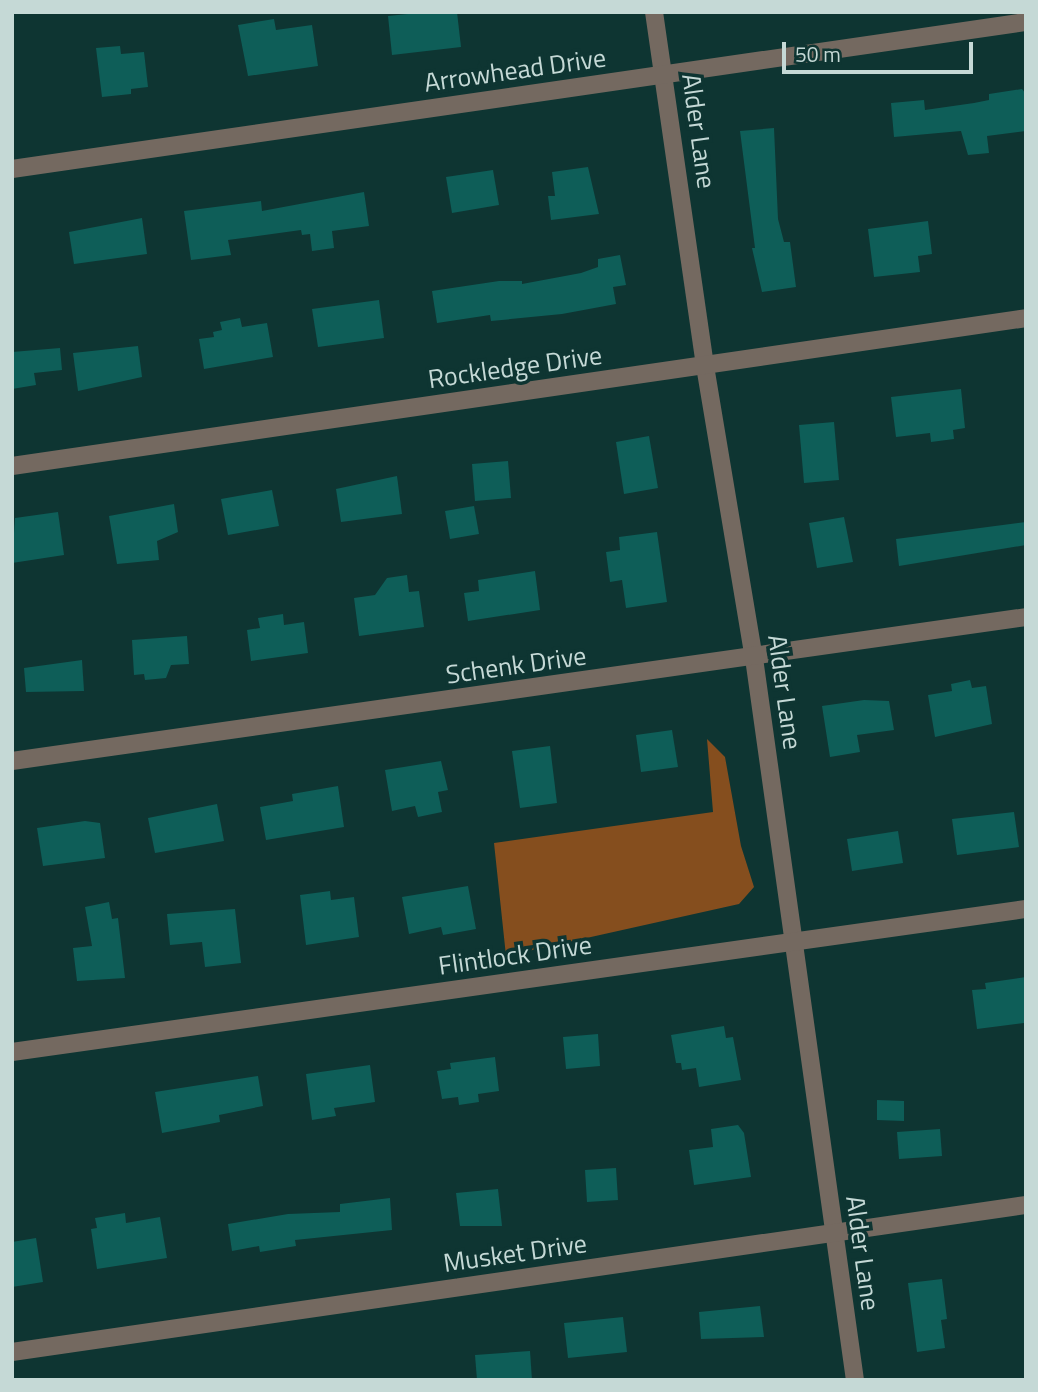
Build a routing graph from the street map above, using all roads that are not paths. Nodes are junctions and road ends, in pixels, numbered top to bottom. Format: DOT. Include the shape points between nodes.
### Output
graph roads {
  1 [pos="654,12"];
  2 [pos="1026,22"];
  3 [pos="665,75"];
  4 [pos="12,169"];
  5 [pos="1026,318"];
  6 [pos="705,366"];
  7 [pos="12,466"];
  8 [pos="1026,617"];
  9 [pos="754,658"];
  10 [pos="12,761"];
  11 [pos="1026,909"];
  12 [pos="793,943"];
  13 [pos="12,1052"];
  14 [pos="1026,1205"];
  15 [pos="833,1233"];
  16 [pos="12,1352"];
  17 [pos="855,1380"];
  1 -- 3 [label="street, Alder Lane"];
  2 -- 3 [label="street, Arrowhead Drive"];
  3 -- 4 [label="street, Arrowhead Drive"];
  3 -- 6 [label="street, Alder Lane"];
  5 -- 6 [label="street, Rockledge Drive"];
  6 -- 7 [label="street, Rockledge Drive"];
  6 -- 9 [label="street, Alder Lane"];
  8 -- 9 [label="street, Schenk Drive"];
  9 -- 10 [label="street, Schenk Drive"];
  9 -- 12 [label="street, Alder Lane"];
  11 -- 12 [label="street, Flintlock Drive"];
  12 -- 13 [label="street, Flintlock Drive"];
  12 -- 15 [label="street, Alder Lane"];
  14 -- 15 [label="street, Musket Drive"];
  15 -- 16 [label="street, Musket Drive"];
  15 -- 17 [label="street, Alder Lane"];
}
